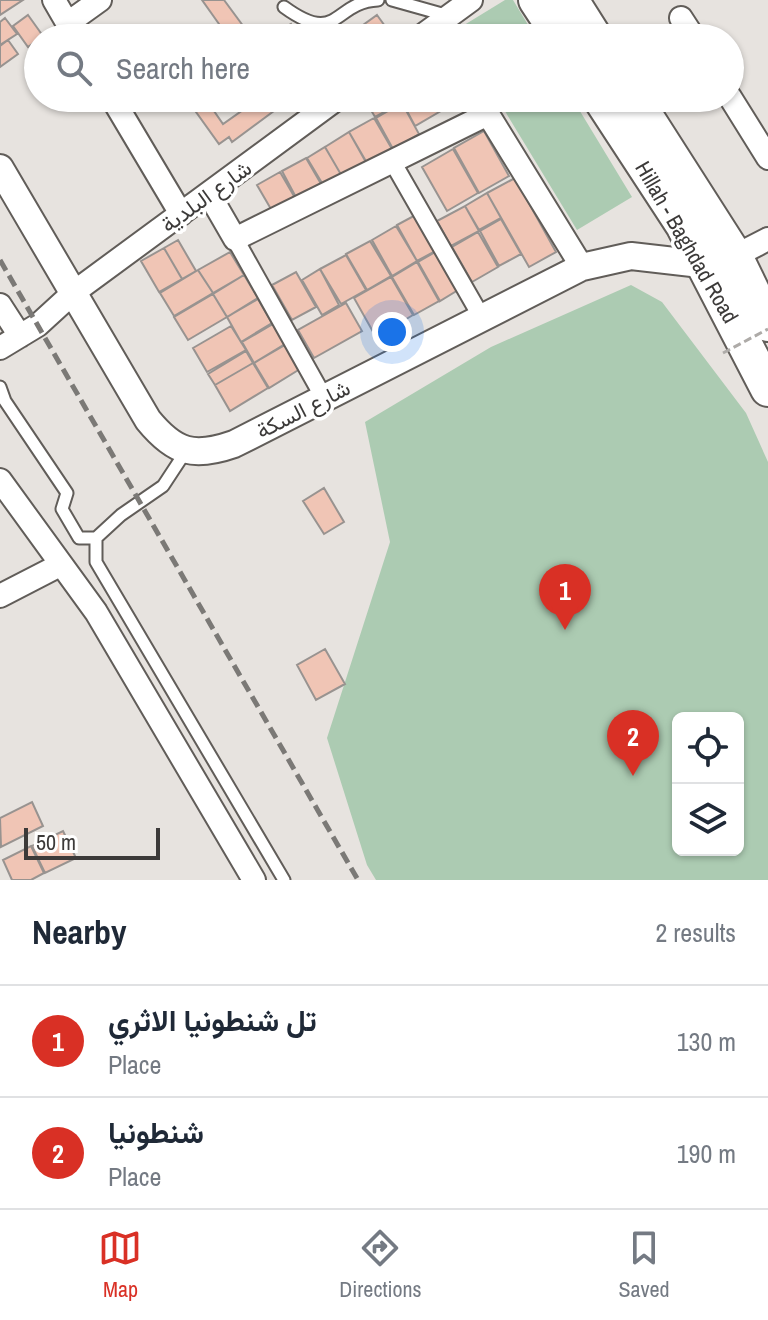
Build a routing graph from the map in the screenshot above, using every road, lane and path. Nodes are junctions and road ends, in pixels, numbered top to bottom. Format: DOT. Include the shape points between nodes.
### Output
graph roads {
  1 [pos="54,0"];
  2 [pos="100,0"];
  3 [pos="378,0"];
  4 [pos="392,0"];
  5 [pos="536,0"];
  6 [pos="571,0"];
  7 [pos="284,7"];
  8 [pos="448,18"];
  9 [pos="681,18"];
  10 [pos="68,24"];
  11 [pos="78,24"];
  12 [pos="552,24"];
  13 [pos="586,24"];
  14 [pos="685,24"];
  15 [pos="120,112"];
  16 [pos="319,112"];
  17 [pos="473,112"];
  18 [pos="487,112"];
  19 [pos="610,112"];
  20 [pos="641,112"];
  21 [pos="739,112"];
  22 [pos="768,158"];
  23 [pos="392,161"];
  24 [pos="0,168"];
  25 [pos="209,194"];
  26 [pos="181,214"];
  27 [pos="235,239"];
  28 [pos="768,239"];
  29 [pos="720,260"];
  30 [pos="582,267"];
  31 [pos="73,293"];
  32 [pos="0,305"];
  33 [pos="482,318"];
  34 [pos="768,326"];
  35 [pos="20,336"];
  36 [pos="0,348"];
  37 [pos="723,353"];
  38 [pos="0,387"];
  39 [pos="768,389"];
  40 [pos="324,398"];
  41 [pos="186,451"];
  42 [pos="0,480"];
  43 [pos="96,538"];
  44 [pos="60,565"];
  45 [pos="0,596"];
  46 [pos="254,880"];
  47 [pos="284,880"];
  1 -- 10 [label="street"];
  2 -- 11 [label="street"];
  3 -- 7 [label="lane" via="368,0 326,24 308,22"];
  4 -- 8 [label="lane"];
  5 -- 12 [label="main road"];
  6 -- 13 [label="main road"];
  9 -- 14 [label="street"];
  15 -- 26 [label="street"];
  16 -- 25 [label="street, شارع البلدية"];
  17 -- 23 [label="street"];
  18 -- 30 [label="street"];
  19 -- 29 [label="main road, Hillah - Baghdad Road"];
  20 -- 29 [label="main road"];
  21 -- 22 [label="street"];
  23 -- 27 [label="street"];
  23 -- 33 [label="street"];
  24 -- 31 [label="street"];
  25 -- 26 [label="street, شارع البلدية"];
  25 -- 27 [label="street"];
  26 -- 31 [label="street, شارع البلدية"];
  27 -- 40 [label="street"];
  28 -- 29 [label="street"];
  29 -- 30 [label="street, شارع السكة" via="631,256"];
  29 -- 34 [label="main road"];
  29 -- 39 [label="main road, Hillah - Baghdad Road"];
  30 -- 33 [label="street, شارع السكة"];
  31 -- 35 [label="street, شارع البلدية"];
  31 -- 41 [label="street" via="148,420 164,439"];
  32 -- 35 [label="street"];
  33 -- 40 [label="street, شارع السكة"];
  34 -- 37 [label="path, bridge"];
  35 -- 36 [label="street, شارع البلدية"];
  38 -- 43 [label="lane" via="67,493 62,509 73,531 79,538"];
  40 -- 41 [label="street, شارع السكة" via="234,444 210,453"];
  41 -- 43 [label="lane" via="163,486"];
  42 -- 44 [label="street"];
  43 -- 47 [label="lane" via="96,562"];
  44 -- 45 [label="street"];
  44 -- 46 [label="street" via="96,612"];
}
